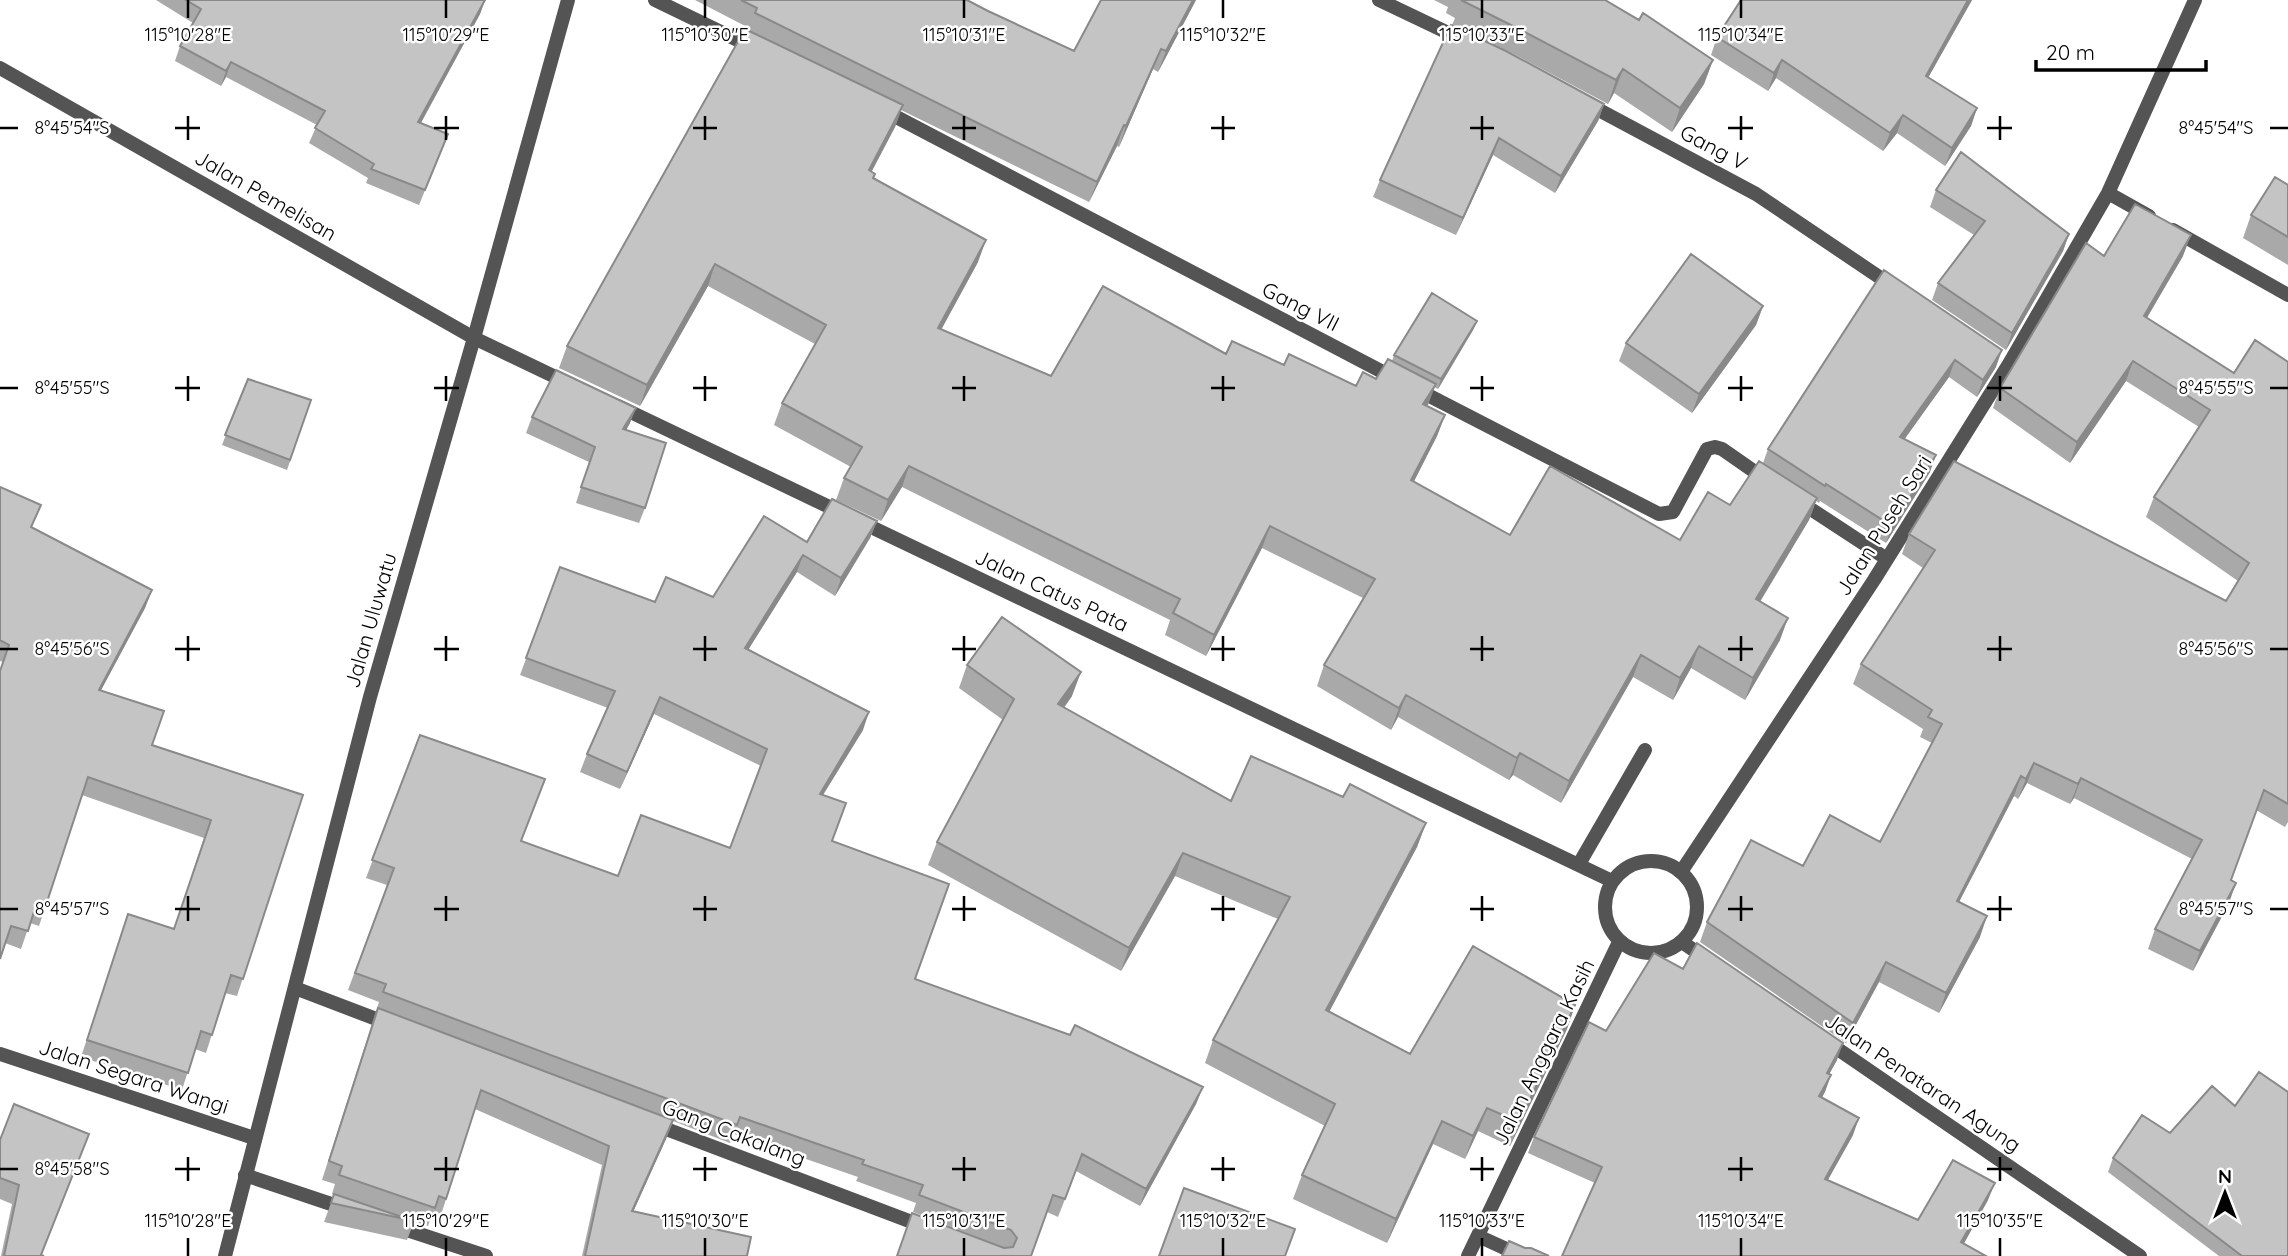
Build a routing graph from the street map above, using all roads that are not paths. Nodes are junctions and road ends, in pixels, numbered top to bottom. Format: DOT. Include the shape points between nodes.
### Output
graph roads {
  1 [pos="568,0"];
  2 [pos="655,0"];
  3 [pos="1379,0"];
  4 [pos="2195,0"];
  5 [pos="1479,48"];
  6 [pos="764,53"];
  7 [pos="0,68"];
  8 [pos="1576,98"];
  9 [pos="873,105"];
  10 [pos="2108,193"];
  11 [pos="1906,294"];
  12 [pos="2288,295"];
  13 [pos="474,338"];
  14 [pos="1887,559"];
  15 [pos="1645,750"];
  16 [pos="1579,864"];
  17 [pos="1681,872"];
  18 [pos="1612,881"];
  19 [pos="1619,942"];
  20 [pos="1682,942"];
  21 [pos="1716,966"];
  22 [pos="295,988"];
  23 [pos="400,1028"];
  24 [pos="1819,1036"];
  25 [pos="0,1054"];
  26 [pos="635,1117"];
  27 [pos="254,1138"];
  28 [pos="245,1175"];
  29 [pos="359,1214"];
  30 [pos="384,1222"];
  31 [pos="936,1231"];
  32 [pos="1478,1236"];
  33 [pos="225,1256"];
  34 [pos="486,1256"];
  35 [pos="1468,1256"];
  36 [pos="1522,1256"];
  37 [pos="2140,1256"];
  1 -- 13 [label="street, Jalan Uluwatu"];
  2 -- 6 [label="street"];
  3 -- 5 [label="street"];
  4 -- 10 [label="street, Jalan Puseh Sari"];
  7 -- 13 [label="street, Jalan Pemelisan"];
  8 -- 11 [label="street, Gang V" via="1756,194"];
  9 -- 14 [label="street, Gang VII" via="1659,514 1674,512 1712,447 1722,449"];
  10 -- 12 [label="street"];
  10 -- 14 [label="street, Jalan Puseh Sari" via="2003,360"];
  13 -- 16 [label="street, Jalan Catus Pata"];
  13 -- 22 [label="street, Jalan Uluwatu" via="370,697"];
  14 -- 17 [label="street, Jalan Puseh Sari"];
  15 -- 16 [label="street"];
  16 -- 18 [label="street, Jalan Catus Pata"];
  17 -- 18 [label="street" via="1664,863 1645,862 1626,868"];
  17 -- 20 [label="street" via="1696,893 1696,921"];
  18 -- 19 [label="street" via="1605,896 1605,913"];
  19 -- 20 [label="street" via="1639,953 1661,953"];
  19 -- 32 [label="street, Jalan Anggara Kasih"];
  20 -- 21 [label="street"];
  22 -- 23 [label="street"];
  22 -- 27 [label="street, Jalan Uluwatu"];
  24 -- 37 [label="street, Jalan Penataran Agung"];
  25 -- 27 [label="street, Jalan Segara Wangi"];
  26 -- 31 [label="street, Gang Cakalang"];
  27 -- 28 [label="street, Jalan Uluwatu"];
  28 -- 29 [label="street"];
  28 -- 33 [label="street, Jalan Uluwatu"];
  30 -- 34 [label="street"];
  32 -- 35 [label="street, Jalan Anggara Kasih"];
  32 -- 36 [label="street"];
}
